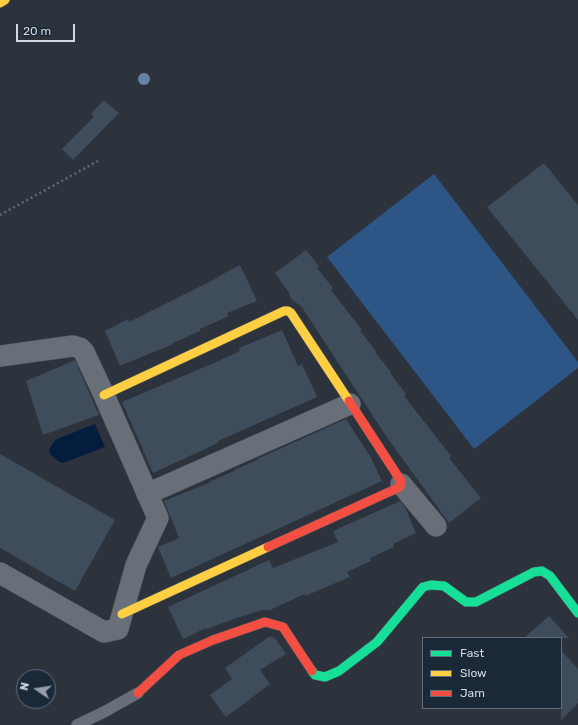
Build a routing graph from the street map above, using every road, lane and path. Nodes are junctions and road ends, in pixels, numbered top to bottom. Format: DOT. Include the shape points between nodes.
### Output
graph roads {
  1 [pos="5,0"];
  2 [pos="0,3"];
  3 [pos="98,161"];
  4 [pos="0,215"];
  5 [pos="0,356"];
  6 [pos="104,395"];
  7 [pos="350,404"];
  8 [pos="401,484"];
  9 [pos="148,494"];
  10 [pos="436,526"];
  11 [pos="0,573"];
  12 [pos="578,613"];
  13 [pos="122,614"];
  14 [pos="138,693"];
  15 [pos="77,725"];
  1 -- 2 [label="street"];
  3 -- 4 [label="path"];
  5 -- 6 [label="street" via="73,346 80,348"];
  6 -- 7 [label="street" via="288,311"];
  6 -- 9 [label="street"];
  7 -- 8 [label="street"];
  7 -- 9 [label="street"];
  8 -- 10 [label="street"];
  8 -- 13 [label="street" via="400,487"];
  9 -- 13 [label="street" via="158,518 136,566"];
  11 -- 13 [label="street" via="104,632 118,629"];
  12 -- 14 [label="street" via="550,576 542,571 534,572 476,602 466,602 444,586 431,585 423,587 377,642 339,671 325,677 315,675 283,627 265,622 179,655"];
  14 -- 15 [label="lane"];
}
